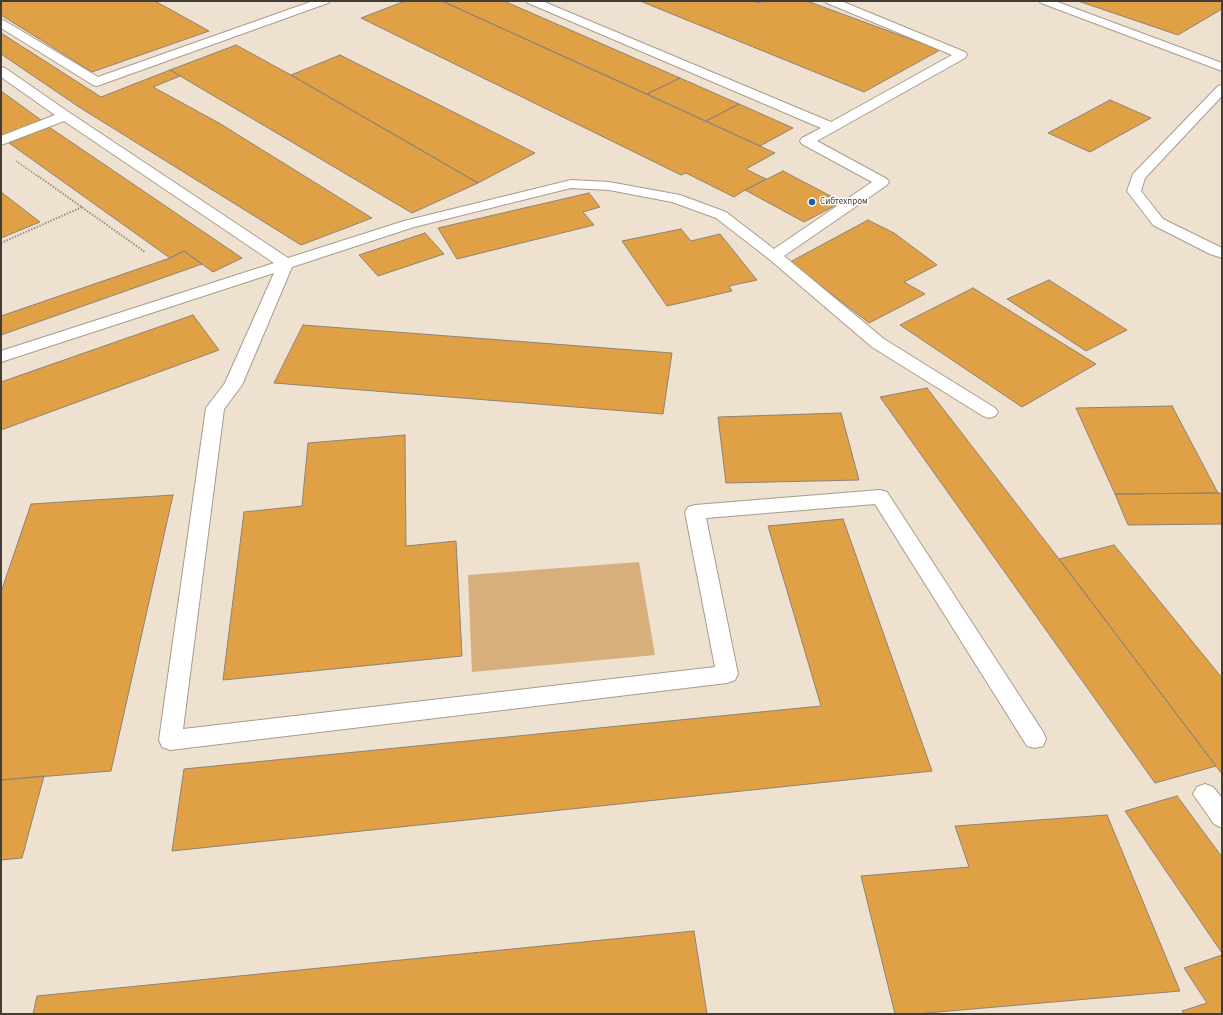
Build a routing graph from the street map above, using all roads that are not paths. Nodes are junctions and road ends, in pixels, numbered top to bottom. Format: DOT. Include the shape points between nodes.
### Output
graph roads {
  1 [pos="324,1"];
  2 [pos="532,1"];
  3 [pos="831,1"];
  4 [pos="1045,1"];
  5 [pos="1,23"];
  6 [pos="1222,67"];
  7 [pos="1,71"];
  8 [pos="1222,89"];
  9 [pos="65,116"];
  10 [pos="831,128"];
  11 [pos="1,141"];
  12 [pos="1222,253"];
  13 [pos="774,256"];
  14 [pos="286,264"];
  15 [pos="1,357"];
  16 [pos="989,412"];
  17 [pos="1035,739"];
  18 [pos="1205,794"];
  19 [pos="1222,817"];
  1 -- 5 [label="lane" via="96,82"];
  2 -- 10 [label="lane"];
  3 -- 10 [label="lane" via="961,55"];
  4 -- 6 [label="lane"];
  7 -- 9 [label="lane"];
  8 -- 12 [label="lane" via="1138,177 1134,191 1158,222"];
  9 -- 11 [label="lane"];
  9 -- 14 [label="lane"];
  10 -- 13 [label="lane" via="807,141 882,182"];
  13 -- 14 [label="lane" via="720,215 675,198 609,186 570,184 409,224"];
  13 -- 16 [label="lane" via="878,343"];
  14 -- 15 [label="lane"];
  14 -- 17 [label="lane" via="233,384 215,408 170,740 727,674 695,512 880,497"];
  18 -- 19 [label="lane"];
}
